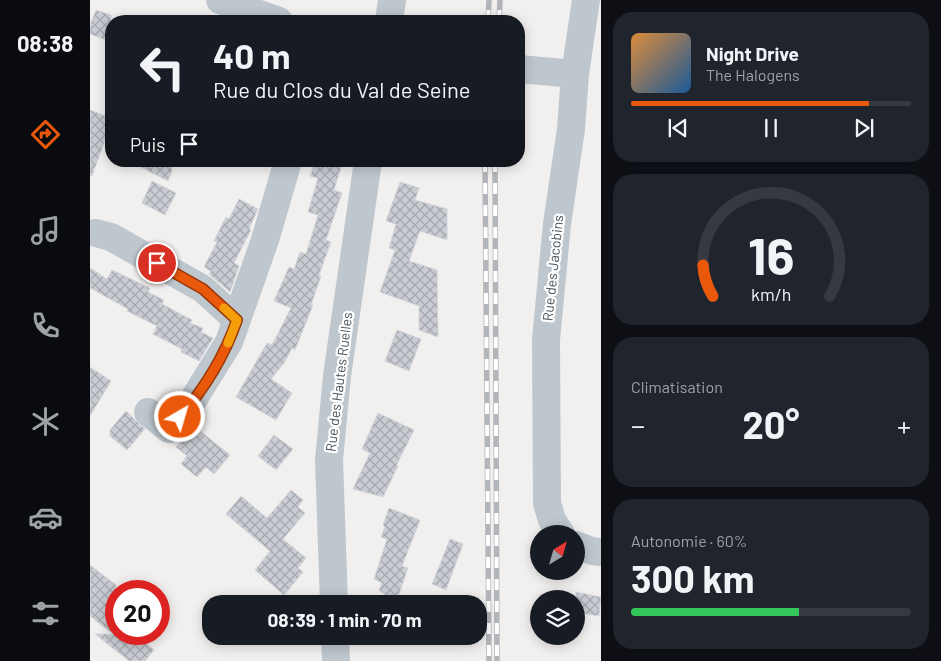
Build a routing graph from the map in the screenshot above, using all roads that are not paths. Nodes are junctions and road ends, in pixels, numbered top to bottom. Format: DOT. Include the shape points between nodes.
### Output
graph roads {
  1 [pos="220,0"];
  2 [pos="392,0"];
  3 [pos="591,2"];
  4 [pos="262,15"];
  5 [pos="389,15"];
  6 [pos="525,70"];
  7 [pos="575,74"];
  8 [pos="286,167"];
  9 [pos="367,167"];
  10 [pos="92,235"];
  11 [pos="237,320"];
  12 [pos="148,412"];
  13 [pos="555,525"];
  14 [pos="585,548"];
  15 [pos="601,552"];
  16 [pos="334,595"];
  17 [pos="336,645"];
  18 [pos="336,661"];
  1 -- 4 [label="street"];
  2 -- 5 [label="street"];
  3 -- 7 [label="street, Rue des Jacobins"];
  6 -- 7 [label="street"];
  7 -- 13 [label="street, Rue des Jacobins" via="546,340 547,503"];
  8 -- 11 [label="street"];
  9 -- 16 [label="street, Rue des Hautes Ruelles" via="337,376 330,460"];
  10 -- 11 [label="street" via="110,237 203,289"];
  11 -- 12 [label="street" via="212,373 169,429"];
  14 -- 15 [label="street"];
  17 -- 18 [label="street"];
}
